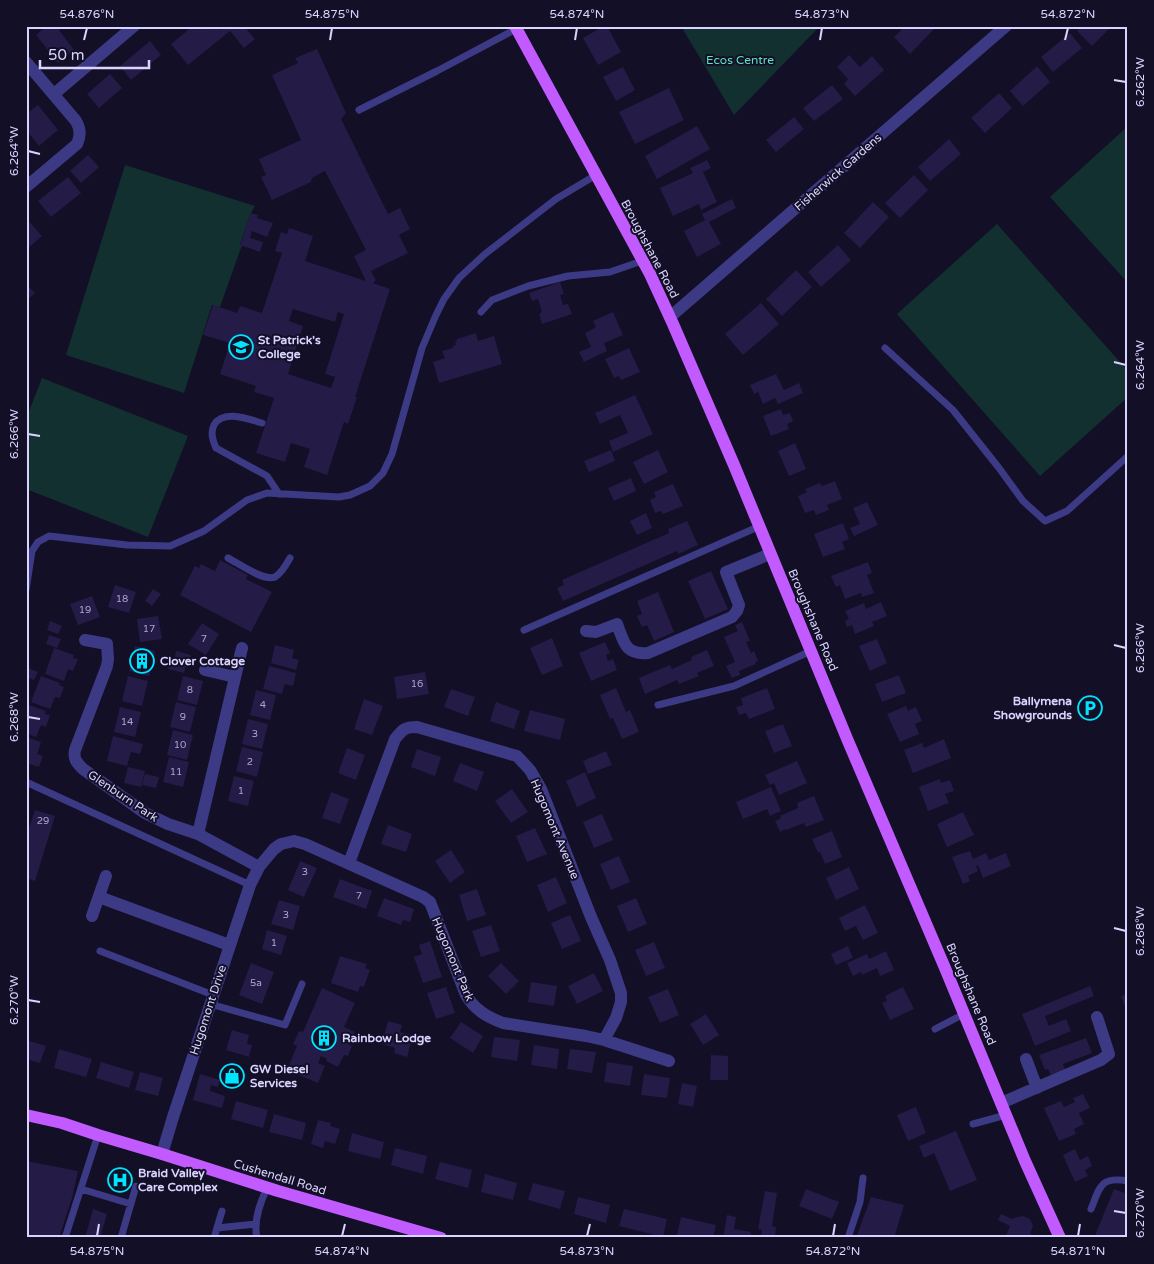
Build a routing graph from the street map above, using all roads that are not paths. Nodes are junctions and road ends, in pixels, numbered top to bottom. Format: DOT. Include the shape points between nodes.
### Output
graph roads {
  1 [pos="134,26"];
  2 [pos="1006,26"];
  3 [pos="516,27"];
  4 [pos="26,62"];
  5 [pos="54,94"];
  6 [pos="359,110"];
  7 [pos="596,176"];
  8 [pos="26,187"];
  9 [pos="642,261"];
  10 [pos="481,312"];
  11 [pos="670,317"];
  12 [pos="885,348"];
  13 [pos="262,422"];
  14 [pos="1128,456"];
  15 [pos="279,494"];
  16 [pos="760,526"];
  17 [pos="770,554"];
  18 [pos="228,558"];
  19 [pos="290,558"];
  20 [pos="26,590"];
  21 [pos="524,630"];
  22 [pos="586,631"];
  23 [pos="85,640"];
  24 [pos="242,648"];
  25 [pos="811,651"];
  26 [pos="205,670"];
  27 [pos="235,677"];
  28 [pos="658,705"];
  29 [pos="26,782"];
  30 [pos="198,834"];
  31 [pos="349,863"];
  32 [pos="259,867"];
  33 [pos="106,876"];
  34 [pos="250,885"];
  35 [pos="99,897"];
  36 [pos="92,916"];
  37 [pos="230,945"];
  38 [pos="100,951"];
  39 [pos="302,984"];
  40 [pos="212,1000"];
  41 [pos="964,1014"];
  42 [pos="1097,1017"];
  43 [pos="935,1029"];
  44 [pos="604,1040"];
  45 [pos="1026,1059"];
  46 [pos="669,1061"];
  47 [pos="1037,1088"];
  48 [pos="1003,1109"];
  49 [pos="26,1115"];
  50 [pos="973,1124"];
  51 [pos="98,1135"];
  52 [pos="162,1154"];
  53 [pos="863,1178"];
  54 [pos="1128,1181"];
  55 [pos="136,1186"];
  56 [pos="267,1188"];
  57 [pos="81,1189"];
  58 [pos="131,1204"];
  59 [pos="1091,1209"];
  60 [pos="222,1211"];
  61 [pos="256,1224"];
  62 [pos="217,1228"];
  63 [pos="65,1238"];
  64 [pos="121,1238"];
  65 [pos="214,1238"];
  66 [pos="258,1238"];
  67 [pos="441,1238"];
  68 [pos="848,1238"];
  69 [pos="1060,1238"];
  1 -- 5 [label="street"];
  2 -- 11 [label="street, Fisherwick Gardens"];
  3 -- 6 [label="lane" via="438,72"];
  3 -- 7 [label="main road, Broughshane Road"];
  4 -- 5 [label="street"];
  5 -- 8 [label="street" via="76,121 79,130 77,144"];
  7 -- 9 [label="main road, Broughshane Road"];
  7 -- 15 [label="lane" via="556,199 459,278 444,299 422,348 392,454 383,473 370,486 339,497"];
  9 -- 10 [label="lane" via="610,272 568,276 528,286 492,300"];
  9 -- 11 [label="main road, Broughshane Road"];
  11 -- 16 [label="main road, Broughshane Road"];
  12 -- 14 [label="lane" via="953,410 1023,501 1045,521 1067,511"];
  13 -- 15 [label="lane" via="226,416 216,422 212,430 213,441 216,448 267,476"];
  15 -- 20 [label="lane" via="267,493 247,500 204,531 170,546 127,545 49,536 38,542 32,551"];
  16 -- 17 [label="main road, Broughshane Road"];
  16 -- 21 [label="lane"];
  17 -- 22 [label="street" via="726,572 739,605 732,617 648,654 638,654 627,648 617,624 596,632"];
  17 -- 25 [label="main road, Broughshane Road"];
  18 -- 19 [label="lane" via="263,577 273,578"];
  23 -- 30 [label="street, Glenburn Park" via="107,644 108,659 75,748 74,759 83,769 145,813"];
  24 -- 27 [label="street"];
  25 -- 28 [label="lane" via="734,686"];
  25 -- 41 [label="main road, Broughshane Road"];
  26 -- 27 [label="street"];
  27 -- 30 [label="street"];
  29 -- 34 [label="lane"];
  30 -- 32 [label="street, Glenburn Park"];
  31 -- 32 [label="street, Hugomont Park" via="294,841 274,849"];
  31 -- 44 [label="street, Hugomont Park" via="430,902 466,995 481,1013 504,1023"];
  31 -- 44 [label="street, Hugomont Avenue" via="395,738 403,729 417,727 517,756 541,789 621,993 616,1018"];
  32 -- 34 [label="street, Hugomont Drive"];
  33 -- 35 [label="street"];
  34 -- 37 [label="street, Hugomont Drive"];
  35 -- 36 [label="street"];
  35 -- 37 [label="street"];
  37 -- 40 [label="street, Hugomont Drive"];
  38 -- 40 [label="lane"];
  39 -- 40 [label="lane" via="285,1025"];
  40 -- 52 [label="street, Hugomont Drive"];
  41 -- 43 [label="lane"];
  41 -- 48 [label="main road, Broughshane Road"];
  42 -- 47 [label="street" via="1109,1054"];
  44 -- 46 [label="street, Hugomont Park"];
  45 -- 47 [label="street"];
  47 -- 48 [label="street"];
  48 -- 50 [label="lane"];
  48 -- 69 [label="main road, Broughshane Road"];
  49 -- 51 [label="main road, Cushendall Road"];
  51 -- 52 [label="main road, Cushendall Road"];
  51 -- 57 [label="lane"];
  52 -- 56 [label="main road, Cushendall Road"];
  53 -- 68 [label="lane" via="860,1202"];
  54 -- 59 [label="lane" via="1106,1181"];
  55 -- 58 [label="lane"];
  56 -- 61 [label="lane" via="259,1204"];
  56 -- 67 [label="main road, Cushendall Road"];
  57 -- 58 [label="lane"];
  57 -- 63 [label="lane"];
  58 -- 64 [label="lane"];
  60 -- 62 [label="lane"];
  61 -- 62 [label="lane"];
  61 -- 66 [label="lane"];
  62 -- 65 [label="lane"];
}
